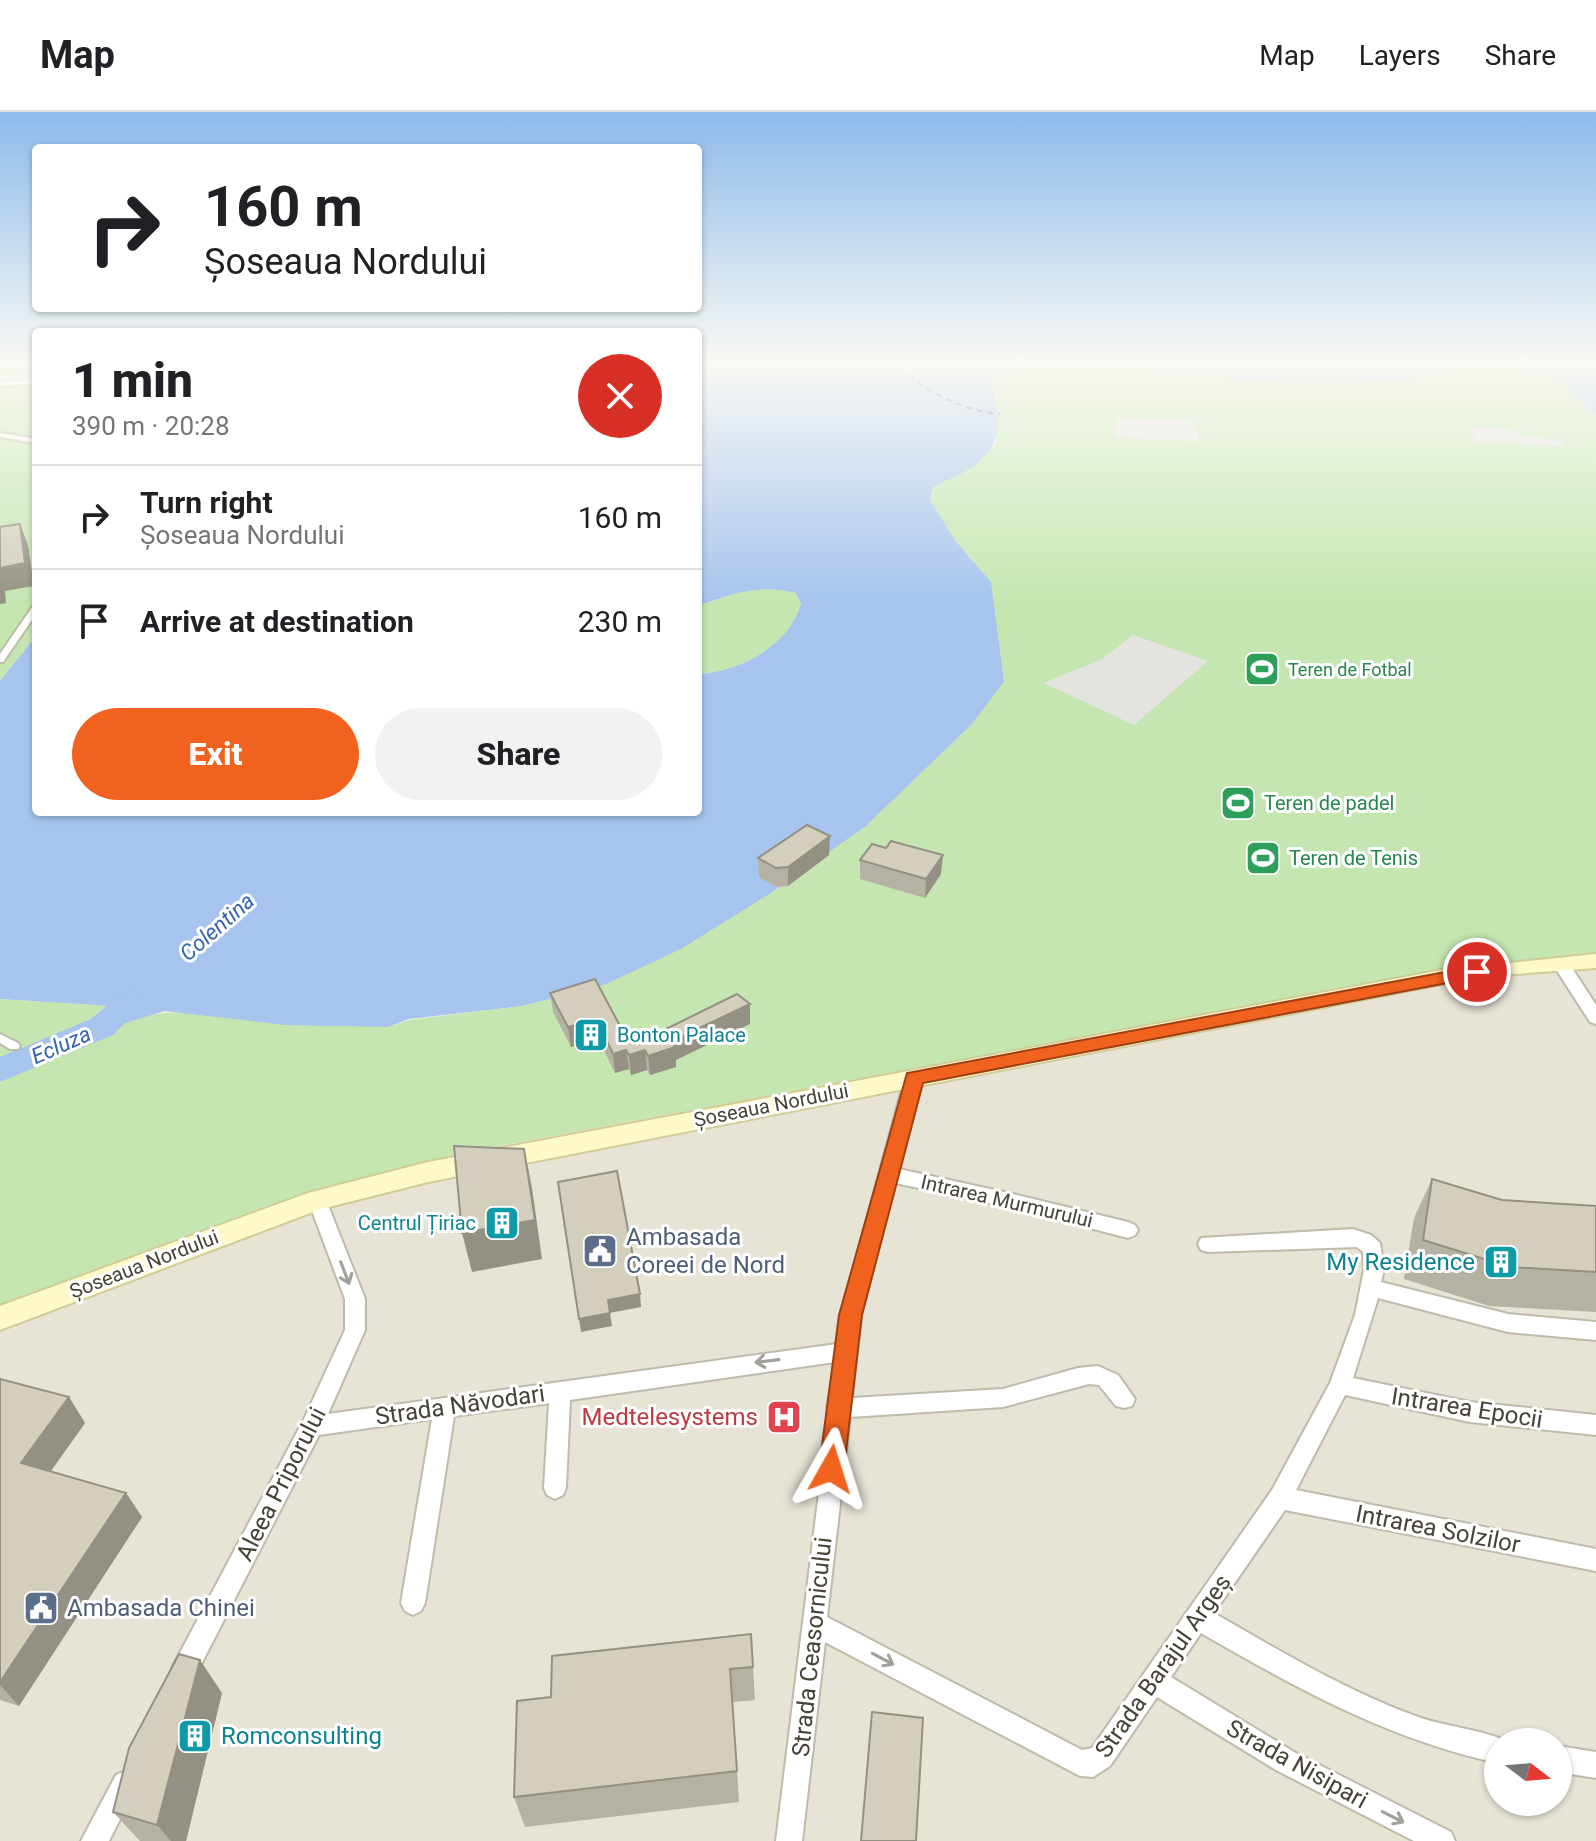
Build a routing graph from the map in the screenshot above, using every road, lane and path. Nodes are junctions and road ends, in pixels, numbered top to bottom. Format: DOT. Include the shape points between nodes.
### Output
graph roads {
  1 [pos="32,614"];
  2 [pos="0,660"];
  3 [pos="1596,961"];
  4 [pos="1560,963"];
  5 [pos="1596,1018"];
  6 [pos="0,1038"];
  7 [pos="14,1046"];
  8 [pos="914,1078"];
  9 [pos="887,1174"];
  10 [pos="317,1200"];
  11 [pos="1128,1230"];
  12 [pos="1208,1244"];
  13 [pos="1371,1288"];
  14 [pos="0,1318"];
  15 [pos="1596,1331"];
  16 [pos="845,1352"];
  17 [pos="1340,1385"];
  18 [pos="560,1391"];
  19 [pos="1124,1399"];
  20 [pos="445,1407"];
  21 [pos="838,1408"];
  22 [pos="1596,1425"];
  23 [pos="312,1426"];
  24 [pos="555,1488"];
  25 [pos="1280,1498"];
  26 [pos="1596,1560"];
  27 [pos="413,1603"];
  28 [pos="1199,1618"];
  29 [pos="814,1623"];
  30 [pos="1155,1682"];
  31 [pos="168,1701"];
  32 [pos="1484,1746"];
  33 [pos="139,1757"];
  34 [pos="1572,1761"];
  35 [pos="1596,1765"];
  36 [pos="94,1841"];
  37 [pos="787,1841"];
  38 [pos="1442,1841"];
  1 -- 2 [label="street"];
  3 -- 4 [label="main road, Șoseaua Nordului"];
  4 -- 5 [label="street"];
  4 -- 8 [label="main road, Șoseaua Nordului" via="1442,977"];
  6 -- 7 [label="street"];
  8 -- 9 [label="street, Strada Ceasornicului"];
  8 -- 10 [label="main road, Șoseaua Nordului" via="485,1160"];
  9 -- 11 [label="street, Intrarea Murmurului"];
  9 -- 16 [label="street, Strada Ceasornicului"];
  10 -- 14 [label="main road, Șoseaua Nordului"];
  10 -- 23 [label="street, Aleea Priporului, one-way" via="355,1299 355,1330"];
  12 -- 13 [label="street, Strada Barajul Argeș" via="1353,1237 1373,1249"];
  13 -- 15 [label="street" via="1508,1323"];
  13 -- 17 [label="street, Strada Barajul Argeș"];
  16 -- 18 [label="street, Strada Năvodari, one-way"];
  16 -- 21 [label="street, Strada Ceasornicului"];
  17 -- 22 [label="street, Intrarea Epocii" via="1470,1412"];
  17 -- 25 [label="street, Strada Barajul Argeș"];
  18 -- 20 [label="street, Strada Năvodari"];
  18 -- 24 [label="street"];
  19 -- 21 [label="street" via="1102,1375 1088,1375 1004,1398"];
  20 -- 23 [label="street, Strada Năvodari"];
  20 -- 27 [label="street"];
  21 -- 29 [label="street, Strada Ceasornicului"];
  23 -- 31 [label="street, Aleea Priporului"];
  25 -- 26 [label="street, Intrarea Solzilor"];
  25 -- 28 [label="street, Strada Barajul Argeș"];
  28 -- 30 [label="street, Strada Barajul Argeș"];
  28 -- 32 [label="street" via="1315,1684 1388,1718"];
  29 -- 30 [label="street, Strada Barajul Argeș, one-way" via="1080,1763 1093,1764 1101,1757"];
  29 -- 37 [label="street, Strada Ceasornicului"];
  30 -- 38 [label="street, Strada Nisipari, one-way" via="1285,1761"];
  33 -- 36 [label="street"];
  34 -- 35 [label="street"];
}
